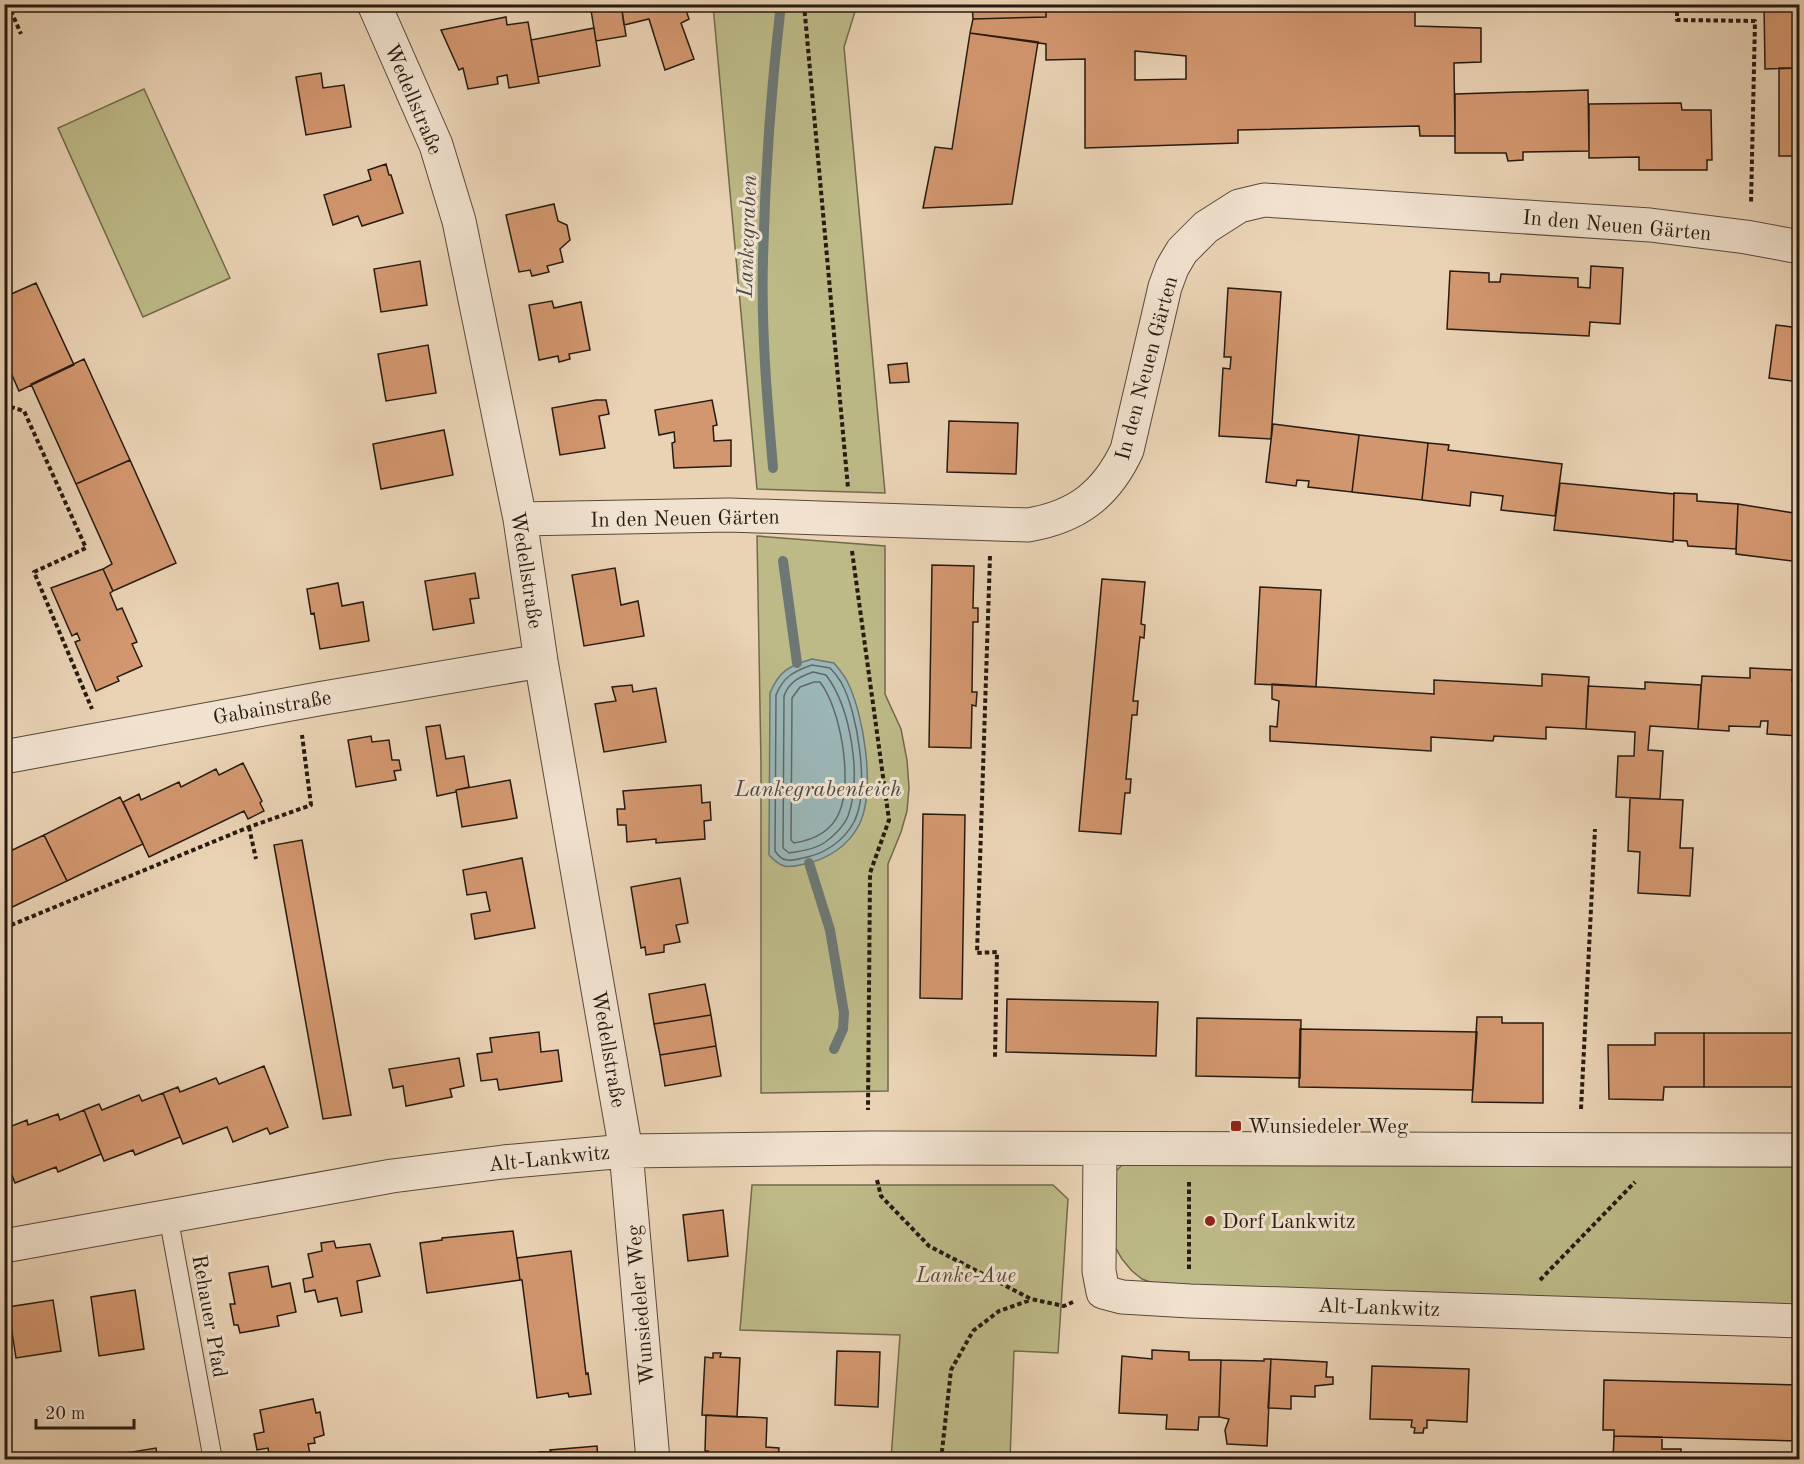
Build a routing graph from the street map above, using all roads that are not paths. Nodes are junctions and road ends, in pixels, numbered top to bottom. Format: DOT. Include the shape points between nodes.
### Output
graph roads {
  1 [pos="374,4"];
  2 [pos="1800,247"];
  3 [pos="519,519"];
  4 [pos="541,661"];
  5 [pos="4,757"];
  6 [pos="1100,1149"];
  7 [pos="1800,1150"];
  8 [pos="626,1151"];
  9 [pos="168,1215"];
  10 [pos="4,1246"];
  11 [pos="1800,1321"];
  12 [pos="213,1460"];
  13 [pos="653,1460"];
  1 -- 3 [label="street, Wedellstraße" via="436,145 459,221"];
  2 -- 3 [label="street, In den Neuen Gärten" via="1650,225 1264,200 1239,206 1215,220 1182,251 1165,287 1127,450 1110,480 1090,501 1069,514 1028,525 729,515"];
  3 -- 4 [label="street, Wedellstraße"];
  4 -- 5 [label="street, Gabainstraße"];
  4 -- 8 [label="street, Wedellstraße"];
  6 -- 7 [label="street, Alt-Lankwitz"];
  6 -- 8 [label="street, Alt-Lankwitz"];
  6 -- 11 [label="street, Alt-Lankwitz" via="1099,1272 1103,1292 1122,1297"];
  8 -- 9 [label="street, Alt-Lankwitz" via="392,1176"];
  8 -- 13 [label="street, Wunsiedeler Weg"];
  9 -- 10 [label="street, Alt-Lankwitz"];
  9 -- 12 [label="lane, Rehauer Pfad"];
}
